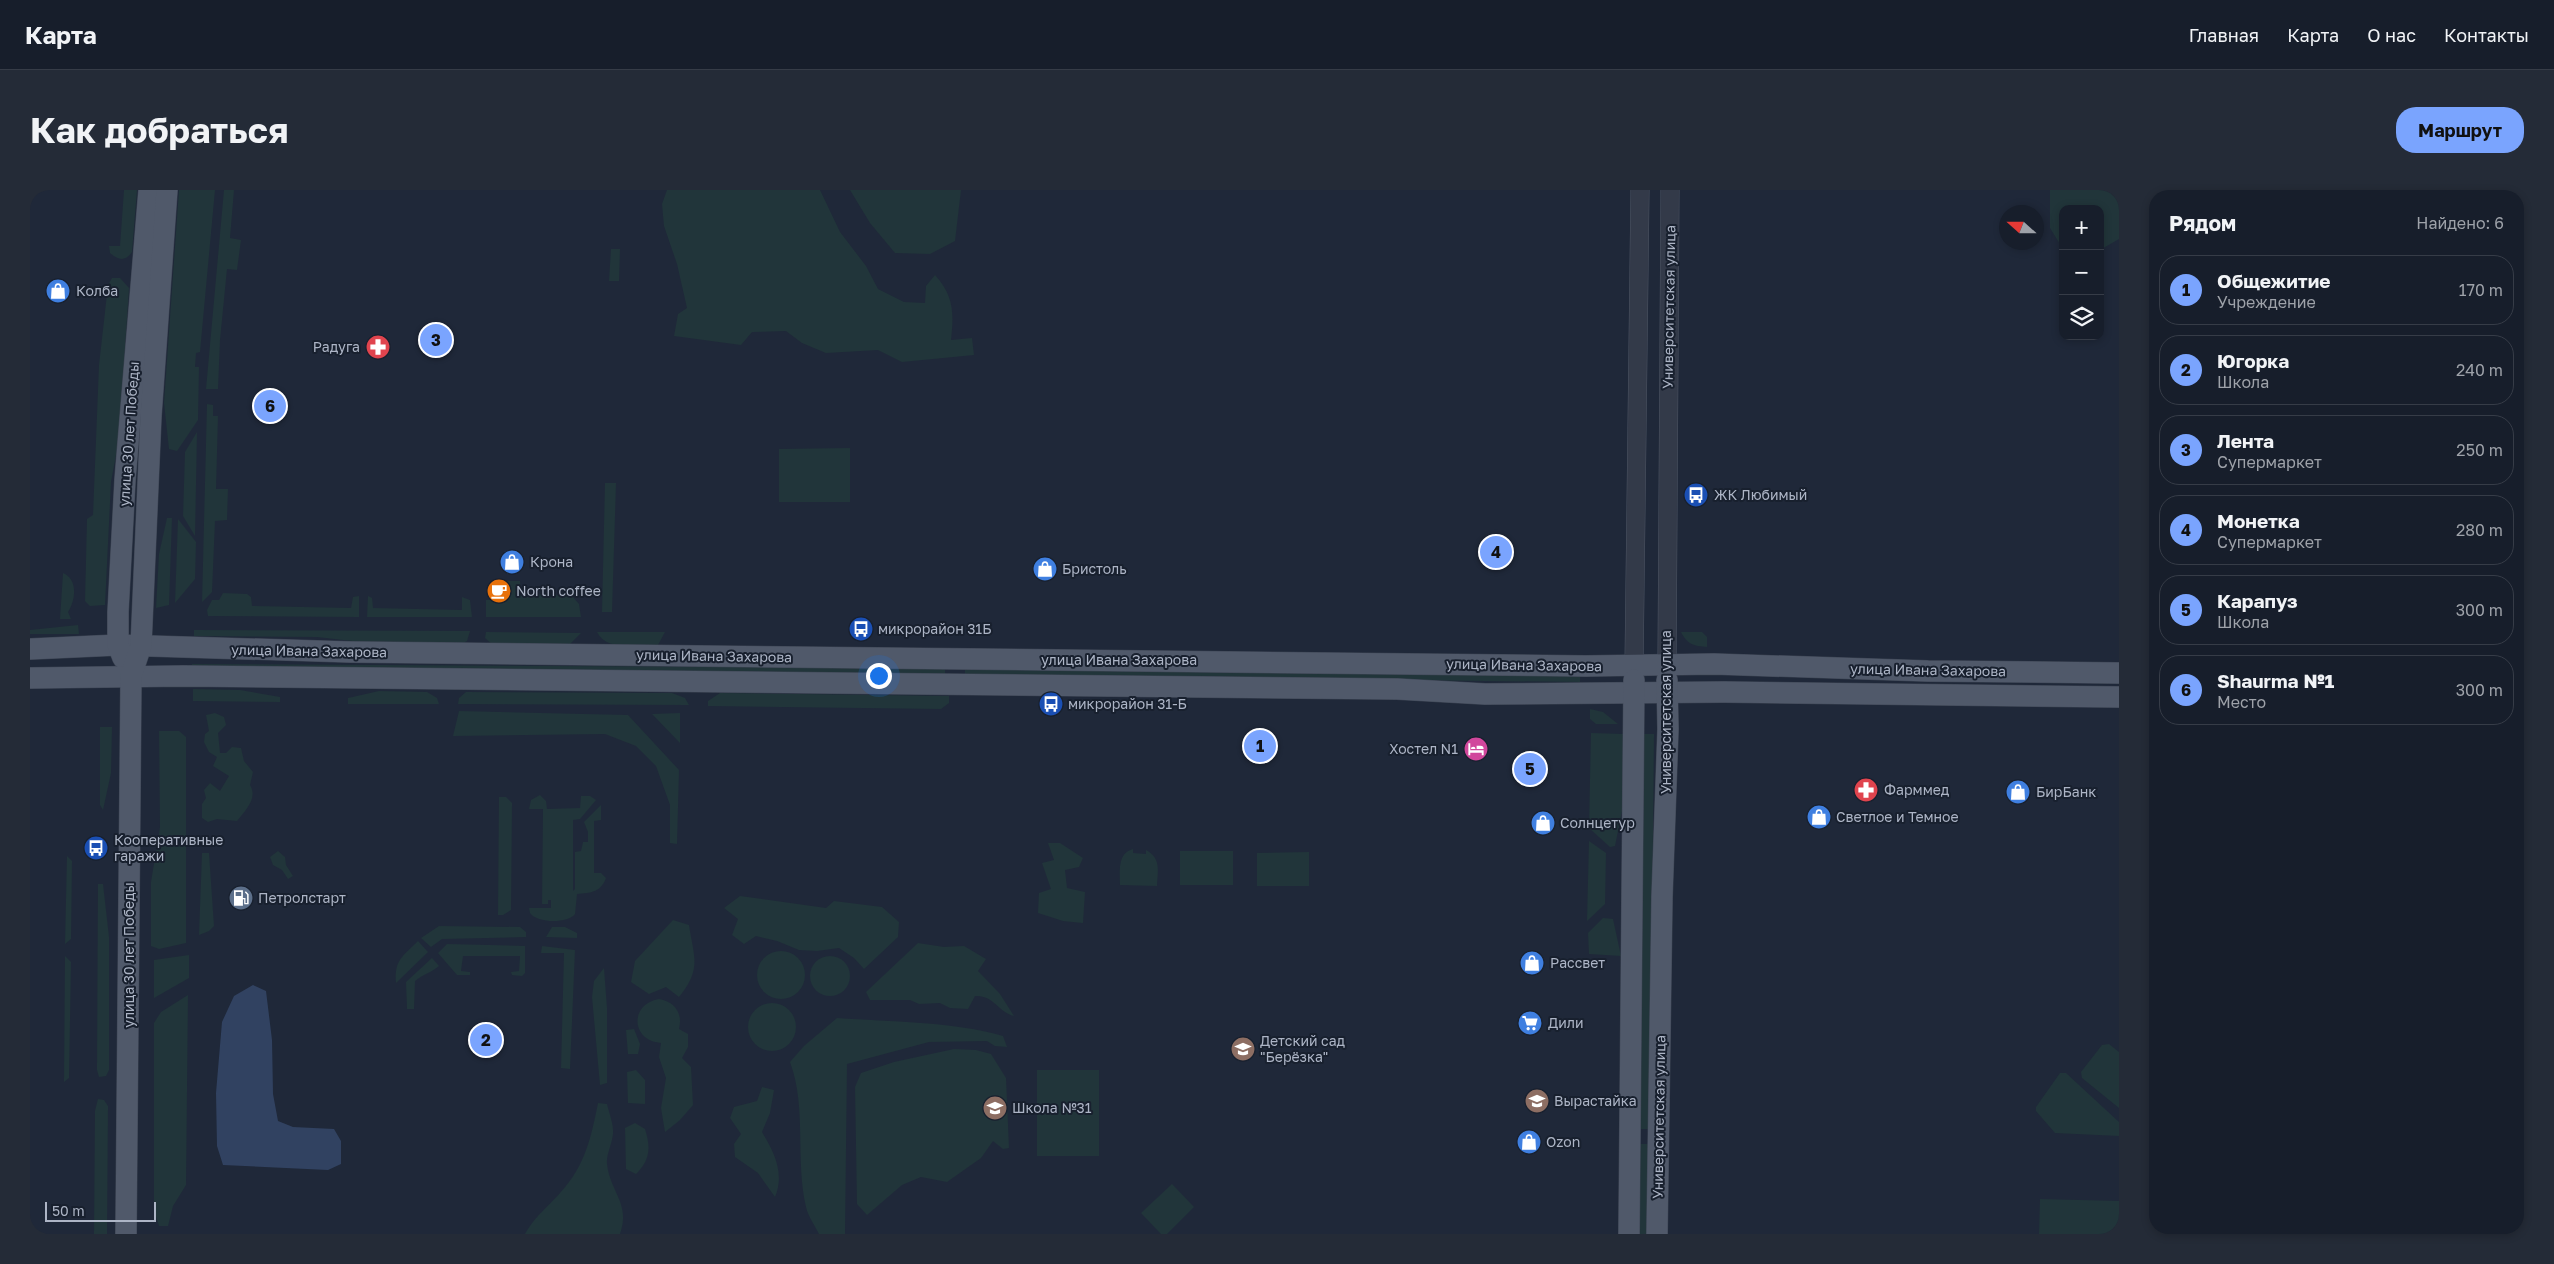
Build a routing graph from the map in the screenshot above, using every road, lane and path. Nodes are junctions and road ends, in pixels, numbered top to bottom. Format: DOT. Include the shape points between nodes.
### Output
graph roads {
  1 [pos="149,190"];
  2 [pos="167,190"];
  3 [pos="1640,190"];
  4 [pos="1670,190"];
  5 [pos="118,645"];
  6 [pos="141,646"];
  7 [pos="30,648"];
  8 [pos="1634,665"];
  9 [pos="1667,665"];
  10 [pos="2119,673"];
  11 [pos="131,676"];
  12 [pos="30,678"];
  13 [pos="1634,694"];
  14 [pos="1667,694"];
  15 [pos="2119,697"];
  16 [pos="126,1234"];
  17 [pos="1629,1234"];
  18 [pos="1657,1234"];
  1 -- 5 [label="main road, улица 30 лет Победы" via="125,480"];
  2 -- 6 [label="main road, улица 30 лет Победы" via="150,416"];
  3 -- 8 [label="street, Университетская улица"];
  4 -- 9 [label="street, Университетская улица"];
  5 -- 6 [label="main road, улица Ивана Захарова"];
  5 -- 7 [label="main road, улица Ивана Захарова"];
  5 -- 11 [label="main road, улица 30 лет Победы"];
  6 -- 8 [label="main road, улица Ивана Захарова" via="944,660"];
  6 -- 11 [label="main road, улица 30 лет Победы"];
  8 -- 9 [label="main road, улица Ивана Захарова"];
  8 -- 13 [label="main road, Университетская улица"];
  9 -- 10 [label="main road, улица Ивана Захарова"];
  9 -- 14 [label="main road, Университетская улица"];
  11 -- 12 [label="main road, улица Ивана Захарова"];
  11 -- 13 [label="main road, улица Ивана Захарова" via="1054,684 1397,689 1485,694"];
  11 -- 16 [label="main road, улица 30 лет Победы"];
  13 -- 14 [label="main road, улица Ивана Захарова"];
  13 -- 17 [label="main road, Университетская улица"];
  14 -- 15 [label="main road, улица Ивана Захарова"];
  14 -- 18 [label="main road, Университетская улица"];
}
